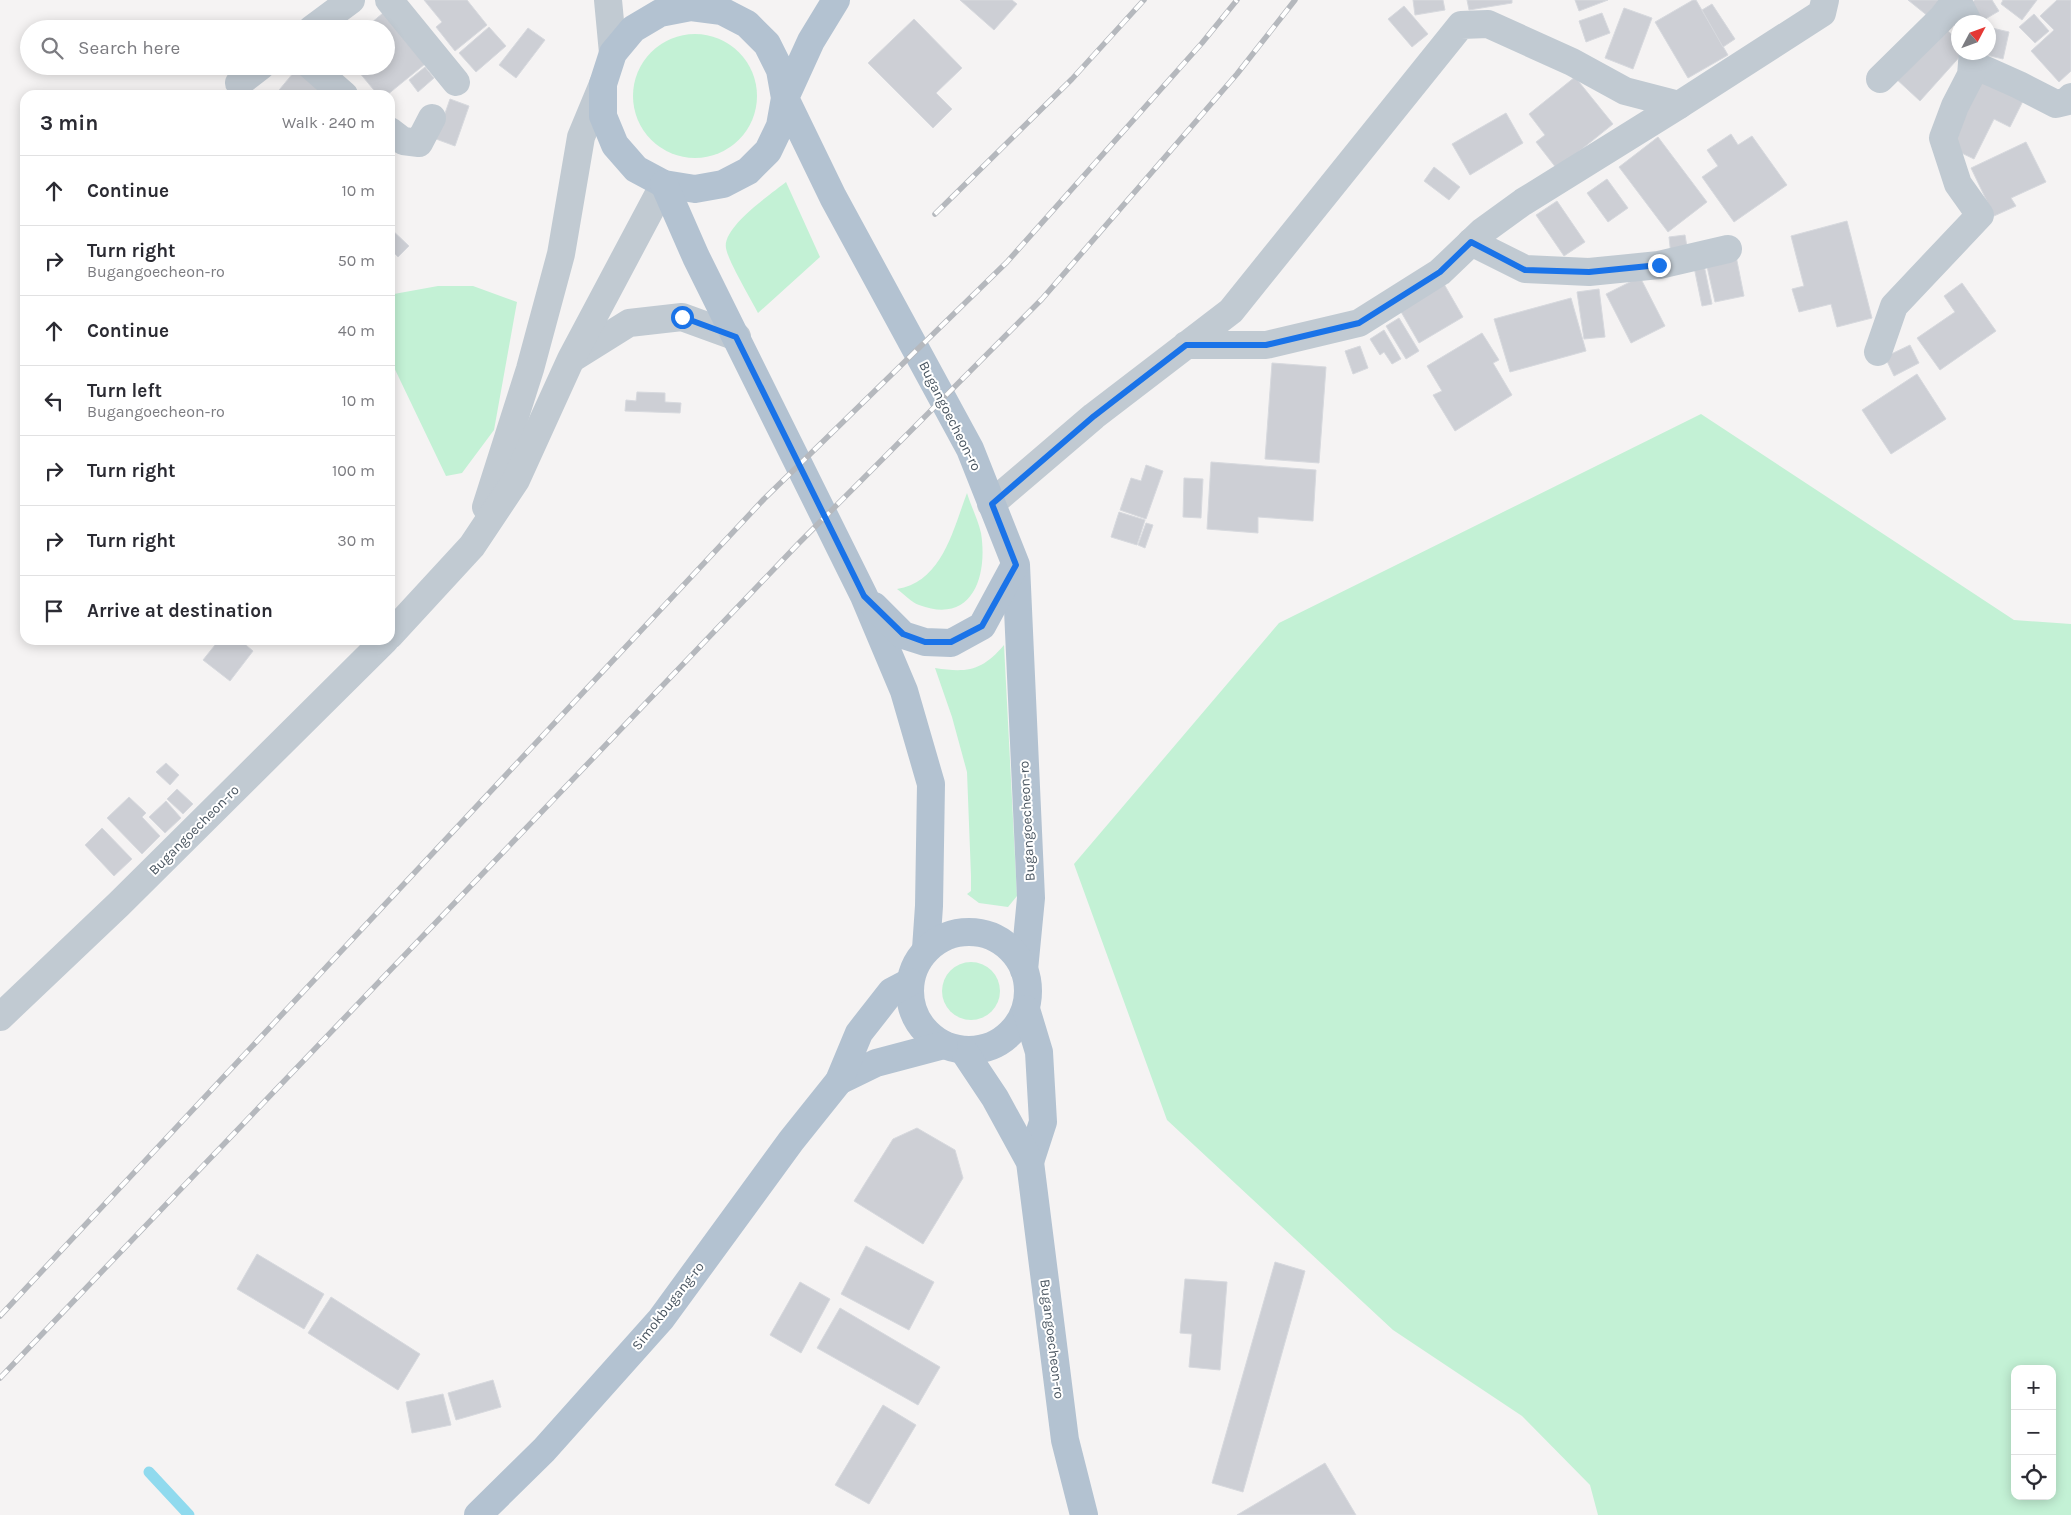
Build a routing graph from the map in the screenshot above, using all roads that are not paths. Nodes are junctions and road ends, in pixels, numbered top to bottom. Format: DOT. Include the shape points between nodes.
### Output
graph roads {
  1 [pos="351,0"];
  2 [pos="389,0"];
  3 [pos="608,0"];
  4 [pos="836,0"];
  5 [pos="1957,0"];
  6 [pos="717,3"];
  7 [pos="1829,4"];
  8 [pos="1964,15"];
  9 [pos="324,20"];
  10 [pos="613,54"];
  11 [pos="1973,60"];
  12 [pos="1976,60"];
  13 [pos="249,75"];
  14 [pos="321,75"];
  15 [pos="1880,79"];
  16 [pos="456,82"];
  17 [pos="239,83"];
  18 [pos="602,84"];
  19 [pos="338,90"];
  20 [pos="784,98"];
  21 [pos="2071,98"];
  22 [pos="1680,105"];
  23 [pos="432,118"];
  24 [pos="395,135"];
  25 [pos="664,184"];
  26 [pos="1471,242"];
  27 [pos="1728,249"];
  28 [pos="736,337"];
  29 [pos="1186,345"];
  30 [pos="1878,352"];
  31 [pos="571,358"];
  32 [pos="992,504"];
  33 [pos="472,546"];
  34 [pos="1016,565"];
  35 [pos="864,596"];
  36 [pos="395,630"];
  37 [pos="380,645"];
  38 [pos="926,949"];
  39 [pos="1024,970"];
  40 [pos="910,982"];
  41 [pos="1026,1009"];
  42 [pos="0,1017"];
  43 [pos="954,1047"];
  44 [pos="839,1081"];
  45 [pos="1030,1162"];
  46 [pos="478,1515"];
  47 [pos="1084,1515"];
  1 -- 9 [label="street"];
  2 -- 16 [label="street"];
  3 -- 10 [label="street"];
  4 -- 20 [label="main road" via="811,41"];
  5 -- 8 [label="street"];
  5 -- 15 [label="street"];
  6 -- 10 [label="main road" via="660,13 633,29"];
  6 -- 20 [label="main road" via="722,11 747,24 767,44 780,70"];
  7 -- 22 [label="street"];
  10 -- 18 [label="main road"];
  11 -- 30 [label="street" via="1971,75 1943,138 1958,184 1980,215 1894,306"];
  12 -- 21 [label="street" via="2056,104"];
  13 -- 17 [label="street"];
  14 -- 19 [label="street"];
  18 -- 25 [label="main road" via="604,116 615,145 636,169"];
  18 -- 33 [label="street" via="581,137 561,254 530,369"];
  20 -- 25 [label="main road" via="780,126 768,151 748,171 723,184 696,189"];
  20 -- 32 [label="main road, Bugangoecheon-ro" via="832,197 970,449"];
  22 -- 26 [label="street" via="1523,202"];
  22 -- 29 [label="street" via="1625,91 1572,62 1488,24 1461,25 1231,311"];
  23 -- 24 [label="street" via="419,143 403,141"];
  25 -- 28 [label="main road"];
  25 -- 31 [label="street"];
  26 -- 27 [label="street" via="1525,270 1589,272 1659,265"];
  26 -- 29 [label="street" via="1440,272 1359,323 1266,345"];
  28 -- 31 [label="street" via="682,317 629,323"];
  28 -- 35 [label="main road"];
  29 -- 32 [label="street" via="1094,416"];
  31 -- 33 [label="street" via="516,480"];
  32 -- 34 [label="main road, Bugangoecheon-ro"];
  33 -- 36 [label="street"];
  34 -- 35 [label="main road" via="982,626 951,642 925,642 903,634"];
  34 -- 39 [label="main road, Bugangoecheon-ro" via="1030,898"];
  35 -- 38 [label="main road" via="904,691 931,784"];
  37 -- 42 [label="street, Bugangoecheon-ro" via="120,904"];
  38 -- 39 [label="main road" via="942,938 960,932 979,932 998,939 1014,952"];
  38 -- 40 [label="main road"];
  39 -- 41 [label="main road" via="1029,989"];
  40 -- 43 [label="main road" via="910,1001 917,1019 928,1034"];
  40 -- 44 [label="main road" via="890,992 859,1033"];
  41 -- 43 [label="main road" via="1016,1028 1001,1041 982,1049"];
  41 -- 45 [label="main road, Bugangoecheon-ro" via="1039,1052 1043,1122"];
  43 -- 44 [label="main road" via="876,1062"];
  43 -- 45 [label="main road, Bugangoecheon-ro" via="995,1098"];
  44 -- 46 [label="main road, Simokbugang-ro" via="661,1318 544,1450"];
  45 -- 47 [label="main road, Bugangoecheon-ro" via="1065,1440"];
}
